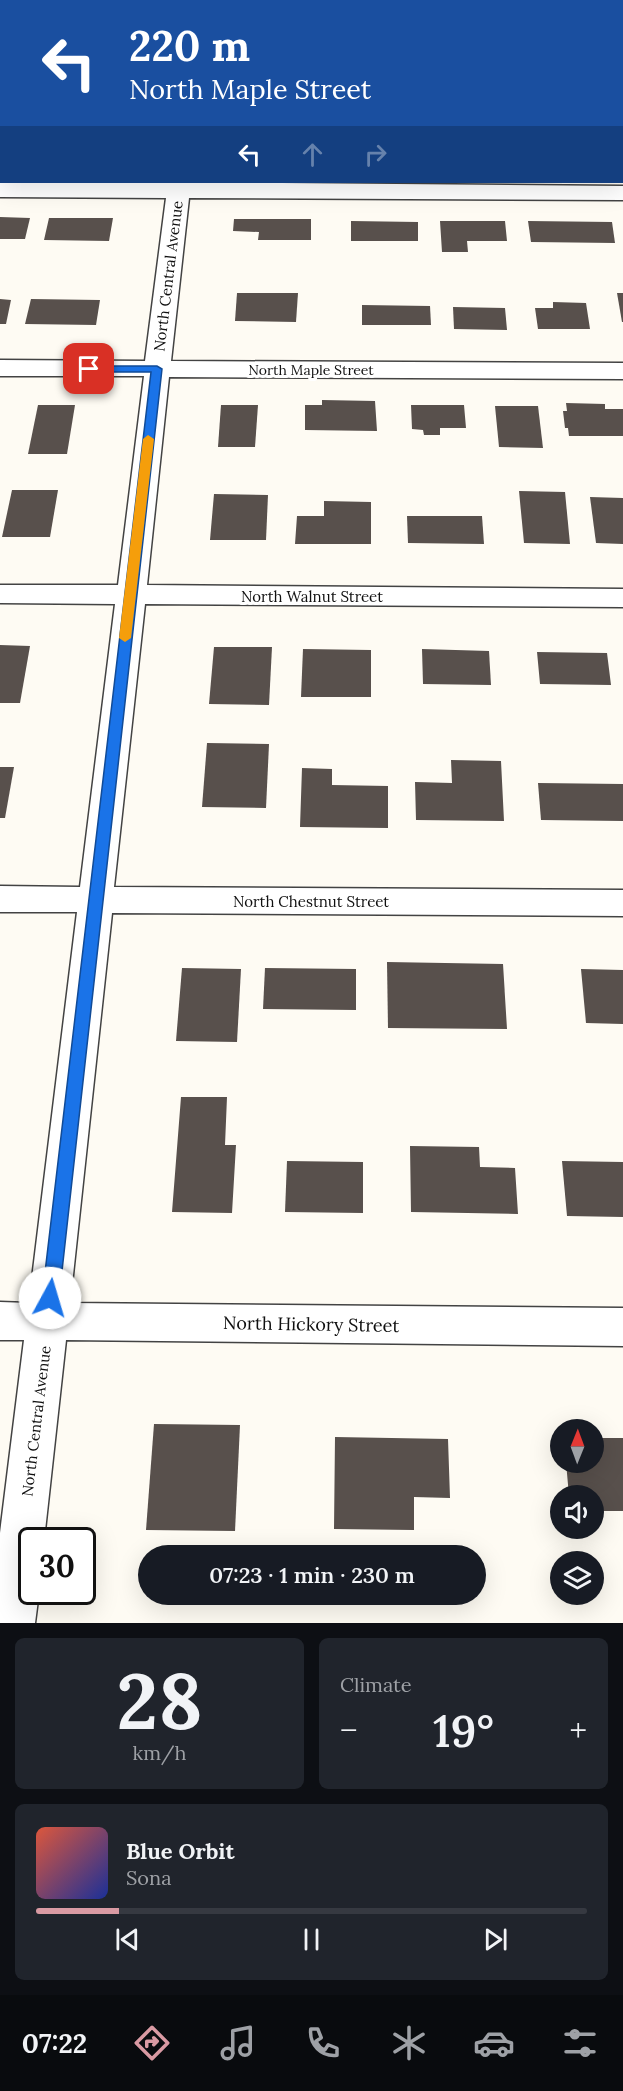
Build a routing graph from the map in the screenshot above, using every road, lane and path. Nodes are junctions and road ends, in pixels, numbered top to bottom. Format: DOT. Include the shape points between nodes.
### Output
graph roads {
  1 [pos="179,186"];
  2 [pos="0,190"];
  3 [pos="623,193"];
  4 [pos="0,368"];
  5 [pos="157,369"];
  6 [pos="623,371"];
  7 [pos="0,594"];
  8 [pos="130,595"];
  9 [pos="623,598"];
  10 [pos="0,899"];
  11 [pos="95,900"];
  12 [pos="623,903"];
  13 [pos="0,1321"];
  14 [pos="48,1322"];
  15 [pos="623,1327"];
  16 [pos="12,1623"];
  1 -- 2 [label="street"];
  1 -- 3 [label="street"];
  1 -- 5 [label="street, North Central Avenue"];
  4 -- 5 [label="street, North Maple Street"];
  5 -- 6 [label="street, North Maple Street"];
  5 -- 8 [label="street, North Central Avenue"];
  7 -- 8 [label="street, North Walnut Street"];
  8 -- 9 [label="street, North Walnut Street"];
  8 -- 11 [label="street, North Central Avenue"];
  10 -- 11 [label="street, North Chestnut Street"];
  11 -- 12 [label="street, North Chestnut Street"];
  11 -- 14 [label="street, North Central Avenue"];
  13 -- 14 [label="street, North Hickory Street"];
  14 -- 15 [label="street, North Hickory Street"];
  14 -- 16 [label="street, North Central Avenue"];
}
